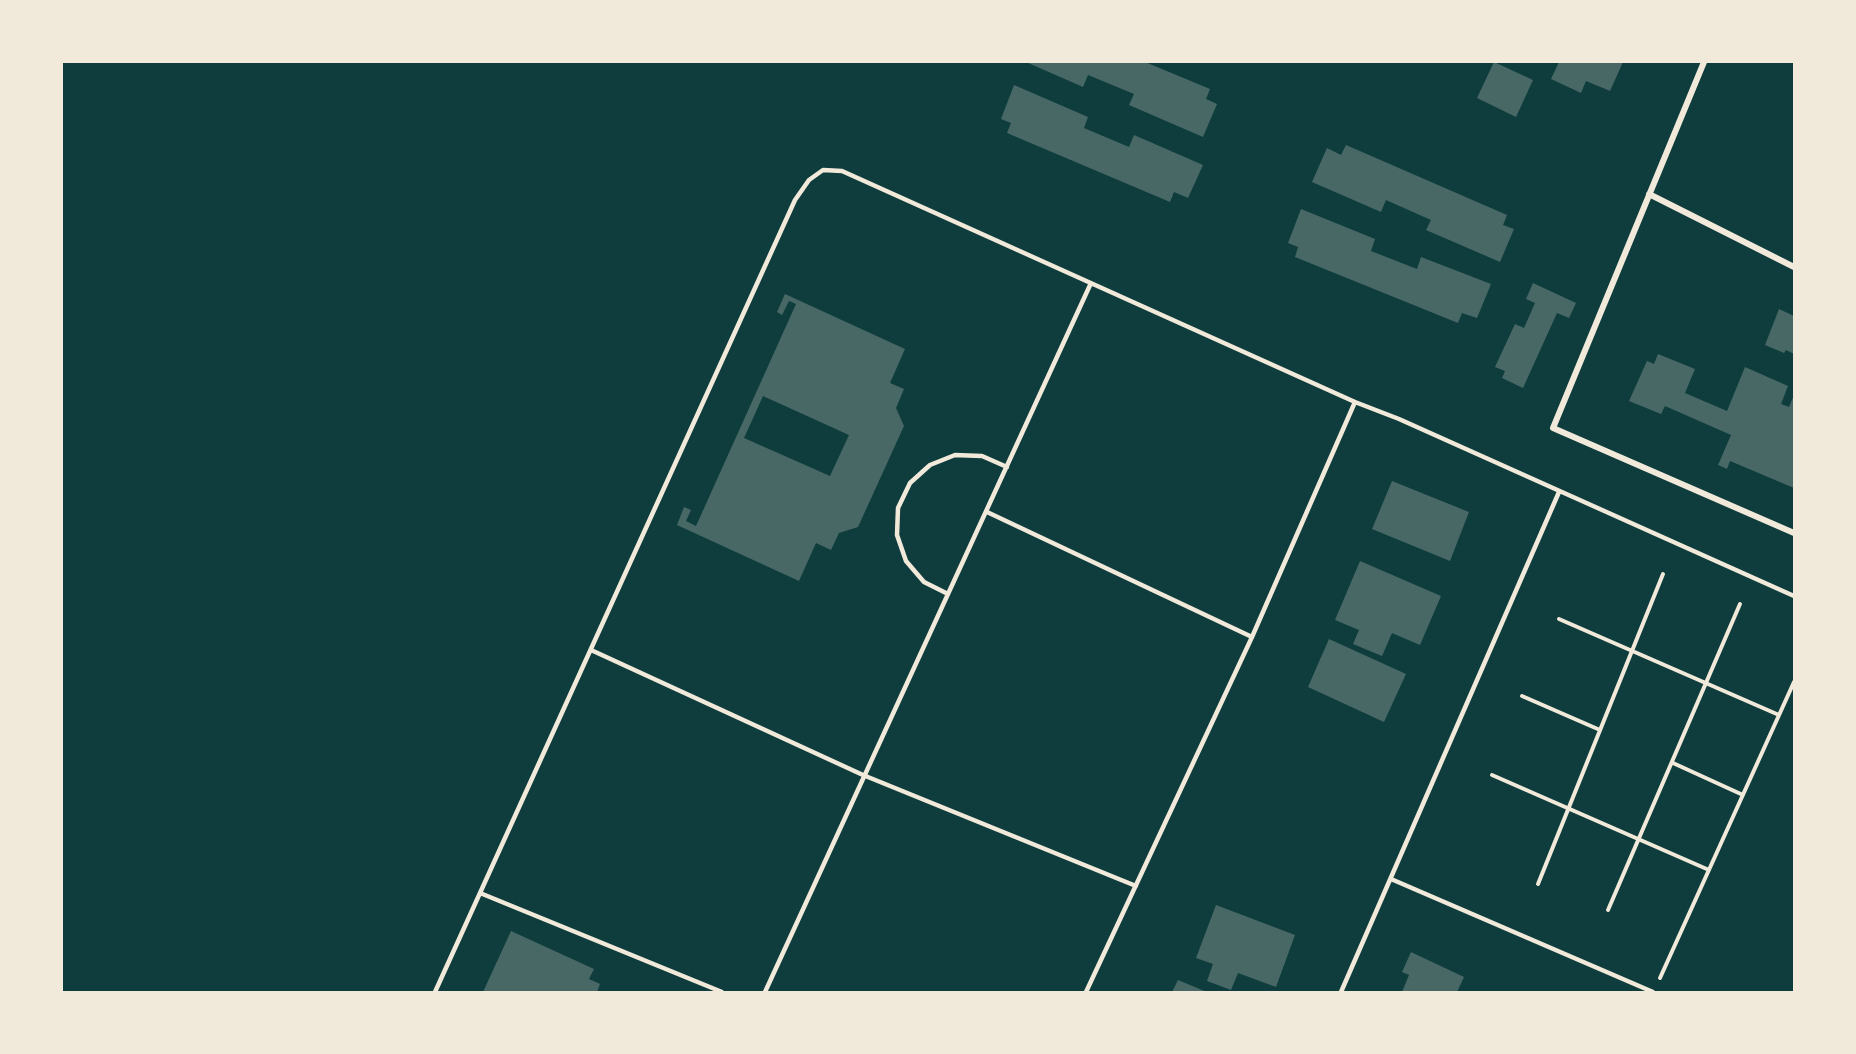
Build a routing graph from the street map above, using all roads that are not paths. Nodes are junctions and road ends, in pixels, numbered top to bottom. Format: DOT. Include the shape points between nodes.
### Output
graph roads {
  1 [pos="1704,62"];
  2 [pos="1649,194"];
  3 [pos="1794,267"];
  4 [pos="1091,283"];
  5 [pos="1355,402"];
  6 [pos="1007,467"];
  7 [pos="1559,492"];
  8 [pos="987,512"];
  9 [pos="1794,532"];
  10 [pos="948,594"];
  11 [pos="1794,596"];
  12 [pos="1252,637"];
  13 [pos="591,650"];
  14 [pos="863,775"];
  15 [pos="1391,879"];
  16 [pos="1136,886"];
  17 [pos="480,893"];
  18 [pos="435,993"];
  19 [pos="722,993"];
  20 [pos="765,993"];
  21 [pos="1086,993"];
  22 [pos="1341,993"];
  23 [pos="1653,993"];
  1 -- 2 [label="street"];
  2 -- 3 [label="street"];
  2 -- 9 [label="street" via="1553,428"];
  4 -- 5 [label="lane"];
  4 -- 6 [label="lane"];
  4 -- 13 [label="lane" via="842,171 823,170 809,180 795,200"];
  5 -- 7 [label="lane"];
  5 -- 12 [label="lane"];
  6 -- 8 [label="lane"];
  6 -- 10 [label="lane" via="982,456 955,455 930,465 910,483 898,508 897,535 906,561 924,582"];
  7 -- 11 [label="lane"];
  7 -- 15 [label="lane"];
  8 -- 10 [label="lane"];
  8 -- 12 [label="lane"];
  10 -- 14 [label="lane"];
  12 -- 16 [label="lane"];
  13 -- 14 [label="lane"];
  13 -- 17 [label="lane"];
  14 -- 16 [label="lane"];
  14 -- 20 [label="lane"];
  15 -- 22 [label="lane"];
  15 -- 23 [label="lane"];
  16 -- 21 [label="lane"];
  17 -- 18 [label="lane"];
  17 -- 19 [label="lane"];
}
